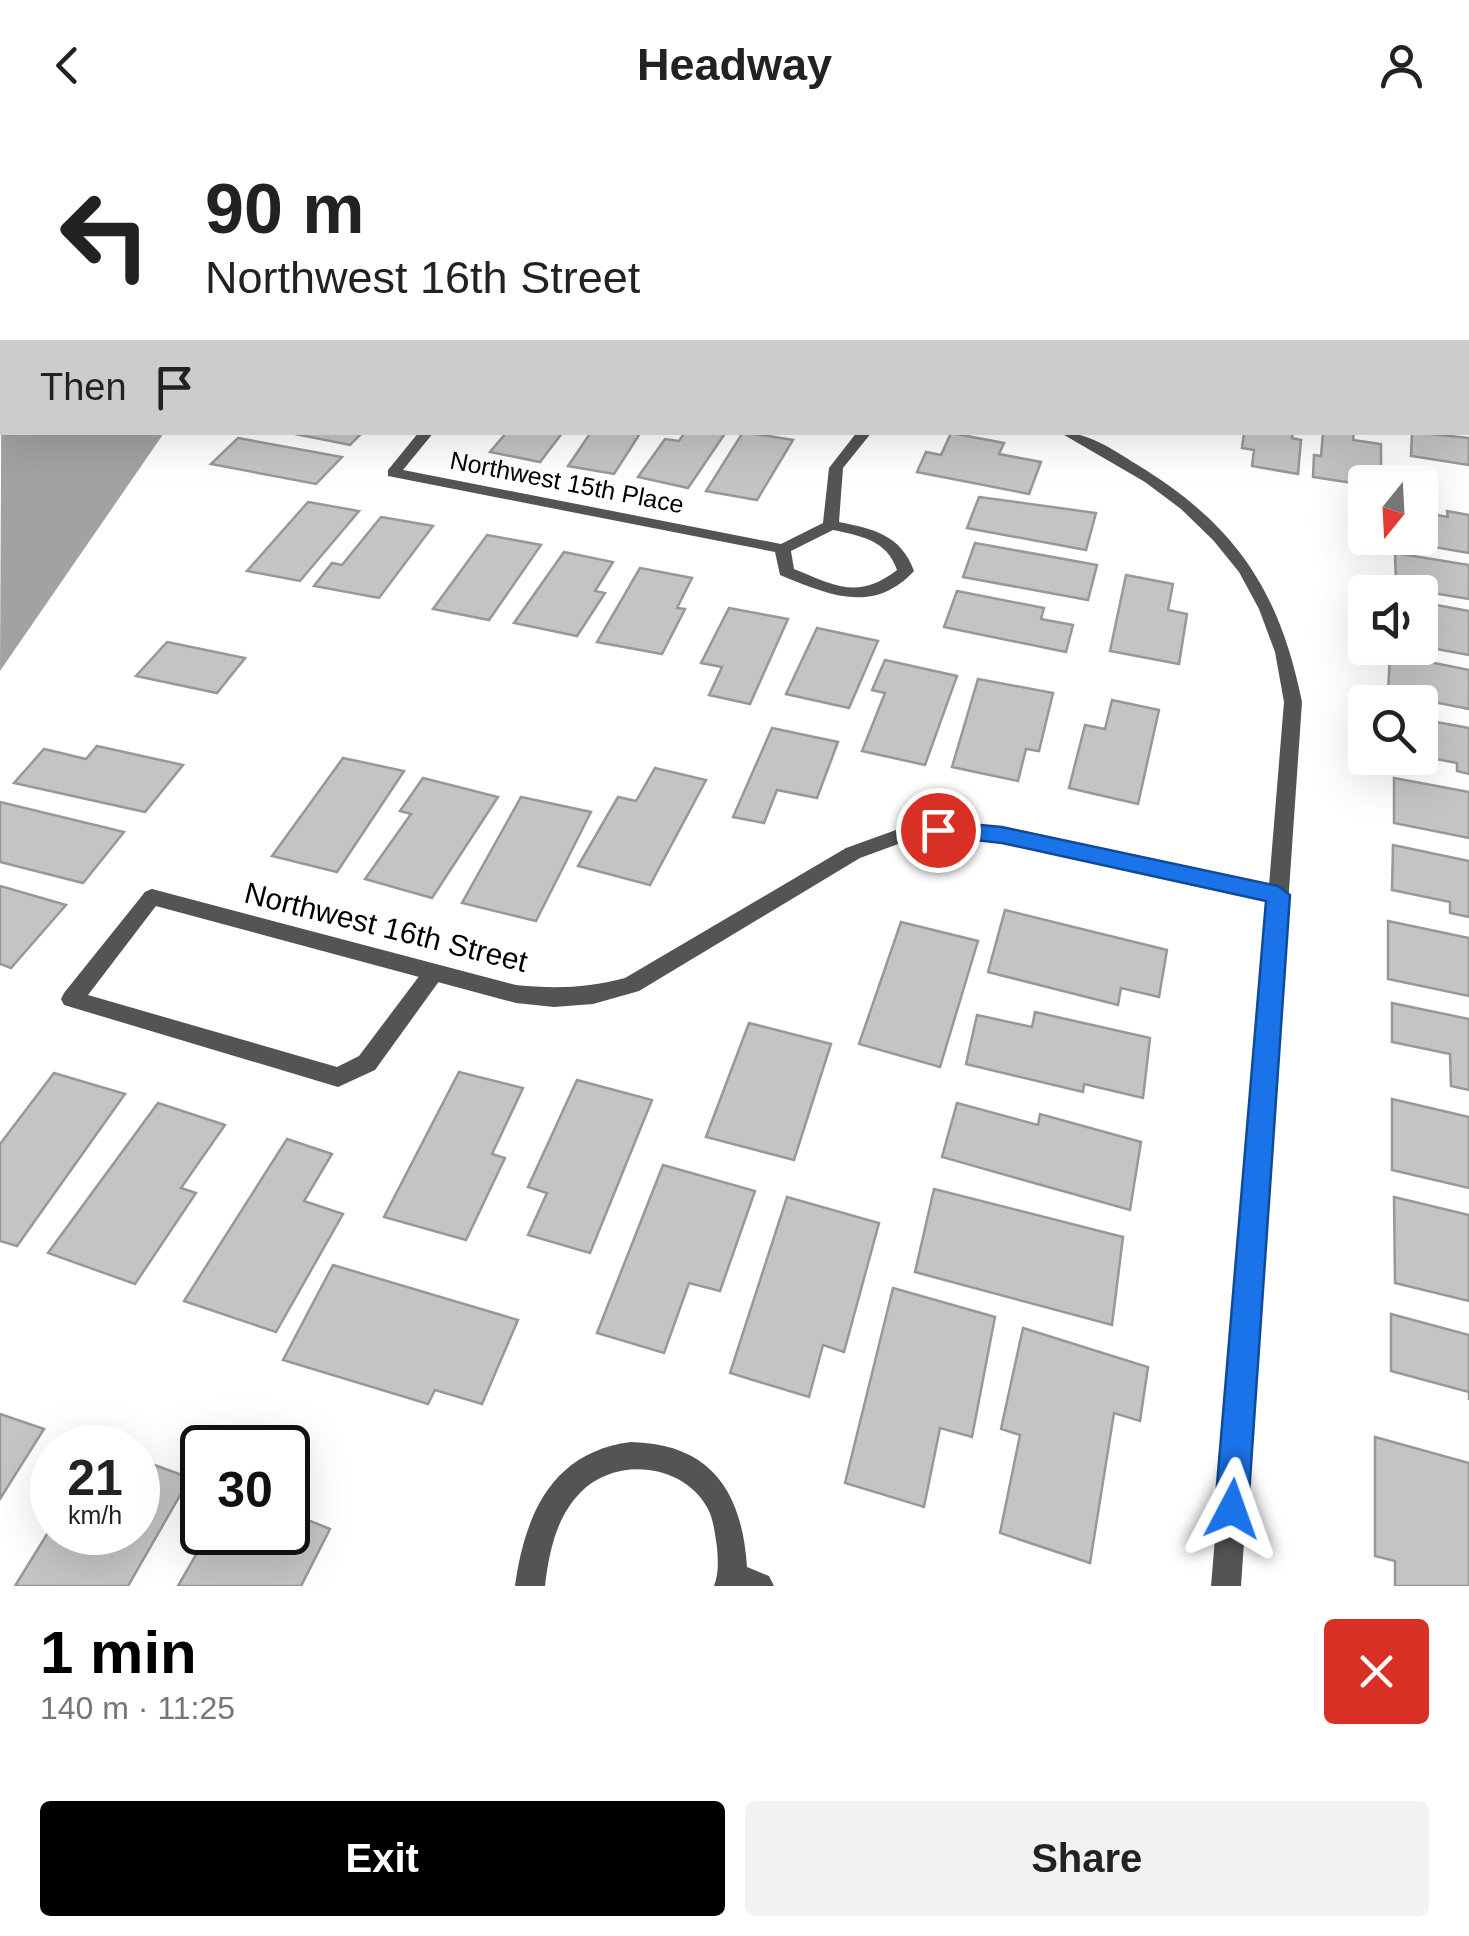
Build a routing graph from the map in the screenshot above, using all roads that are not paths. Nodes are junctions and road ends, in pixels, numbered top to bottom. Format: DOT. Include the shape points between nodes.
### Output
graph roads {
  1 [pos="426,435"];
  2 [pos="863,435"];
  3 [pos="1071,435"];
  4 [pos="831,524"];
  5 [pos="783,549"];
  6 [pos="1278,895"];
  7 [pos="434,973"];
  8 [pos="741,1583"];
  9 [pos="530,1586"];
  10 [pos="1226,1586"];
  1 -- 5 [label="street, Northwest 15th Place" via="393,474"];
  2 -- 4 [label="street" via="836,468"];
  3 -- 6 [label="street" via="1188,507 1232,552 1273,616 1292,702"];
  4 -- 5 [label="street"];
  4 -- 5 [label="street" via="884,537 902,555 906,571 880,592 835,592 786,572"];
  6 -- 7 [label="street, Northwest 16th Street" via="1002,835 938,830 852,853 631,985 554,998"];
  6 -- 10 [label="street"];
  7 -- 7 [label="street, Northwest 16th Street" via="367,1063 338,1076 72,999 152,897"];
  8 -- 9 [label="street" via="730,1530 704,1480 649,1456 627,1456 584,1470 568,1486 538,1538"];
}
